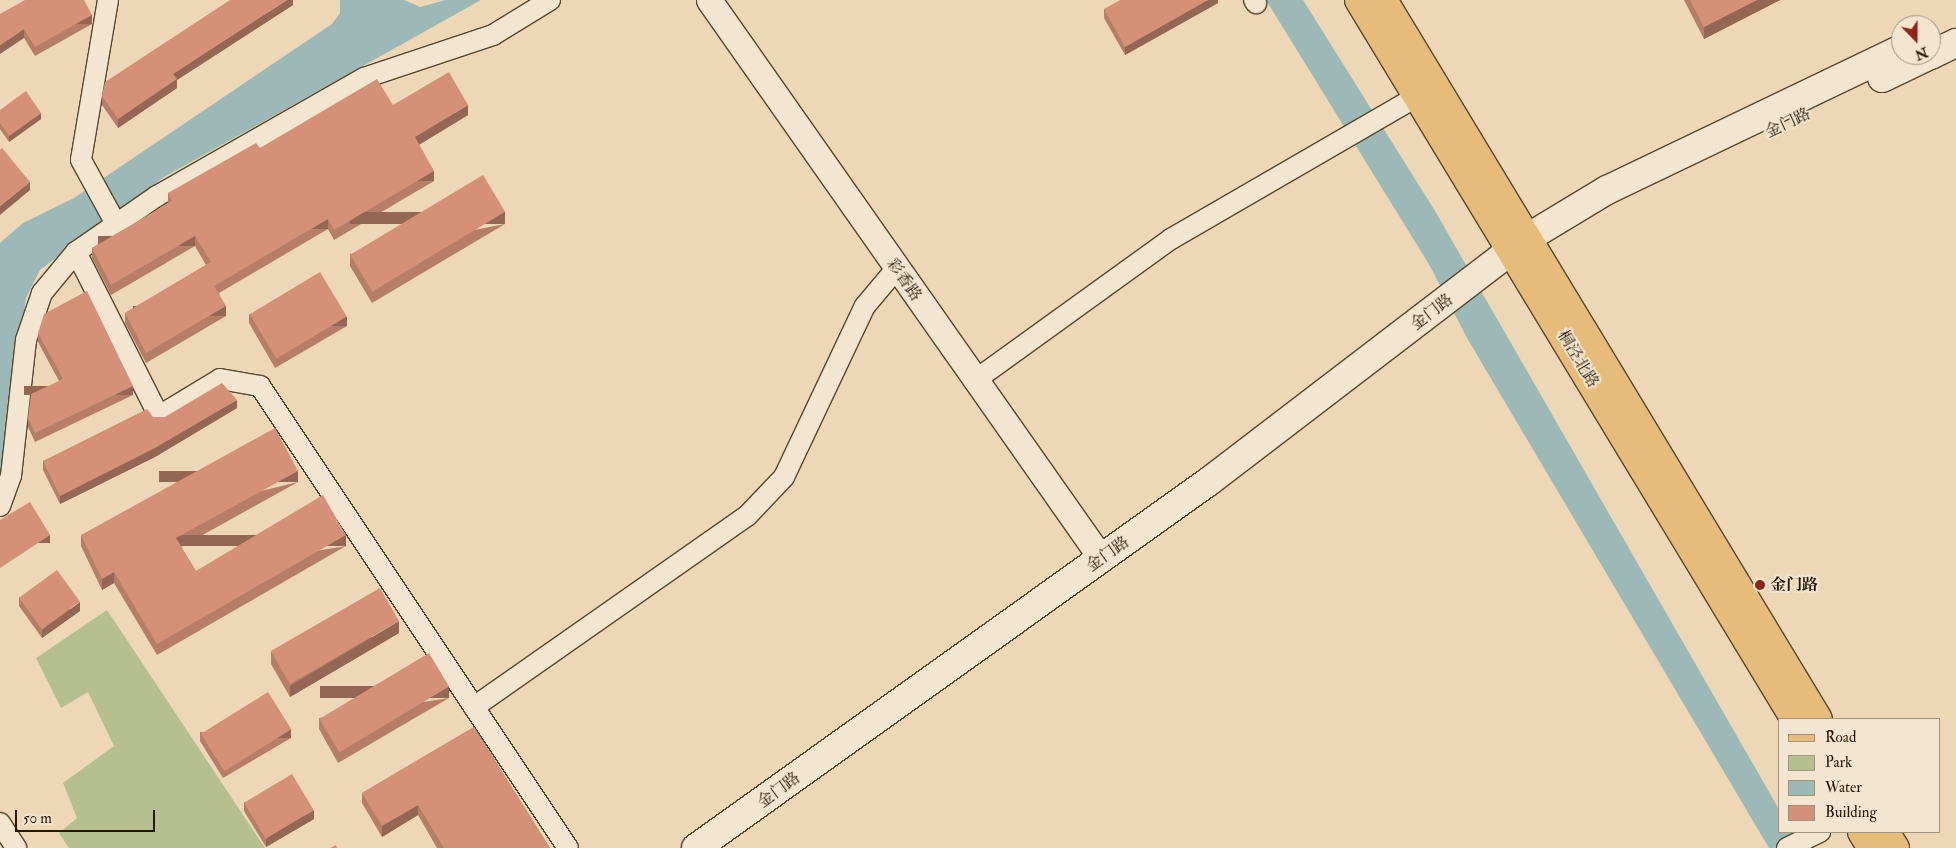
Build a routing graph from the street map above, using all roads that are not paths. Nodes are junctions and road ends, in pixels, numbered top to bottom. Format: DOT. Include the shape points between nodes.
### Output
graph roads {
  1 [pos="108,0"];
  2 [pos="550,0"];
  3 [pos="710,0"];
  4 [pos="1359,0"];
  5 [pos="1383,0"];
  6 [pos="1956,23"];
  7 [pos="1941,30"];
  8 [pos="1956,43"];
  9 [pos="1941,50"];
  10 [pos="1891,54"];
  11 [pos="1910,65"];
  12 [pos="1418,96"];
  13 [pos="114,220"];
  14 [pos="1526,246"];
  15 [pos="76,252"];
  16 [pos="896,269"];
  17 [pos="974,381"];
  18 [pos="0,506"];
  19 [pos="1101,558"];
  20 [pos="474,707"];
  21 [pos="1794,718"];
  22 [pos="1817,718"];
  23 [pos="0,823"];
  24 [pos="1818,833"];
  25 [pos="1863,833"];
  26 [pos="1886,833"];
  27 [pos="1794,844"];
  28 [pos="16,848"];
  29 [pos="568,848"];
  30 [pos="696,848"];
  31 [pos="1872,848"];
  32 [pos="1895,848"];
  1 -- 13 [label="street" via="81,160"];
  2 -- 13 [label="street" via="493,36 364,78"];
  3 -- 16 [label="street, 彩香路"];
  4 -- 12 [label="main road, 桐泾北路"];
  5 -- 14 [label="main road, 桐泾北路"];
  6 -- 7 [label="main road"];
  8 -- 9 [label="main road, 金门路"];
  10 -- 14 [label="main road, 金门路" via="1607,190"];
  11 -- 14 [label="main road, 金门路"];
  12 -- 14 [label="main road, 桐泾北路"];
  12 -- 17 [label="street" via="1171,239"];
  13 -- 15 [label="street"];
  14 -- 19 [label="main road, 金门路" via="1488,270"];
  14 -- 21 [label="main road, 桐泾北路"];
  14 -- 22 [label="main road, 桐泾北路"];
  15 -- 18 [label="street" via="42,293 26,340 11,476"];
  15 -- 20 [label="street" via="159,416 220,379 260,386"];
  16 -- 17 [label="street, 彩香路"];
  16 -- 20 [label="street" via="865,306 778,484 747,516"];
  17 -- 19 [label="street, 彩香路"];
  19 -- 30 [label="main road, 金门路"];
  20 -- 29 [label="street"];
  23 -- 28 [label="street"];
  24 -- 27 [label="street"];
  25 -- 31 [label="main road"];
  26 -- 32 [label="main road"];
}
